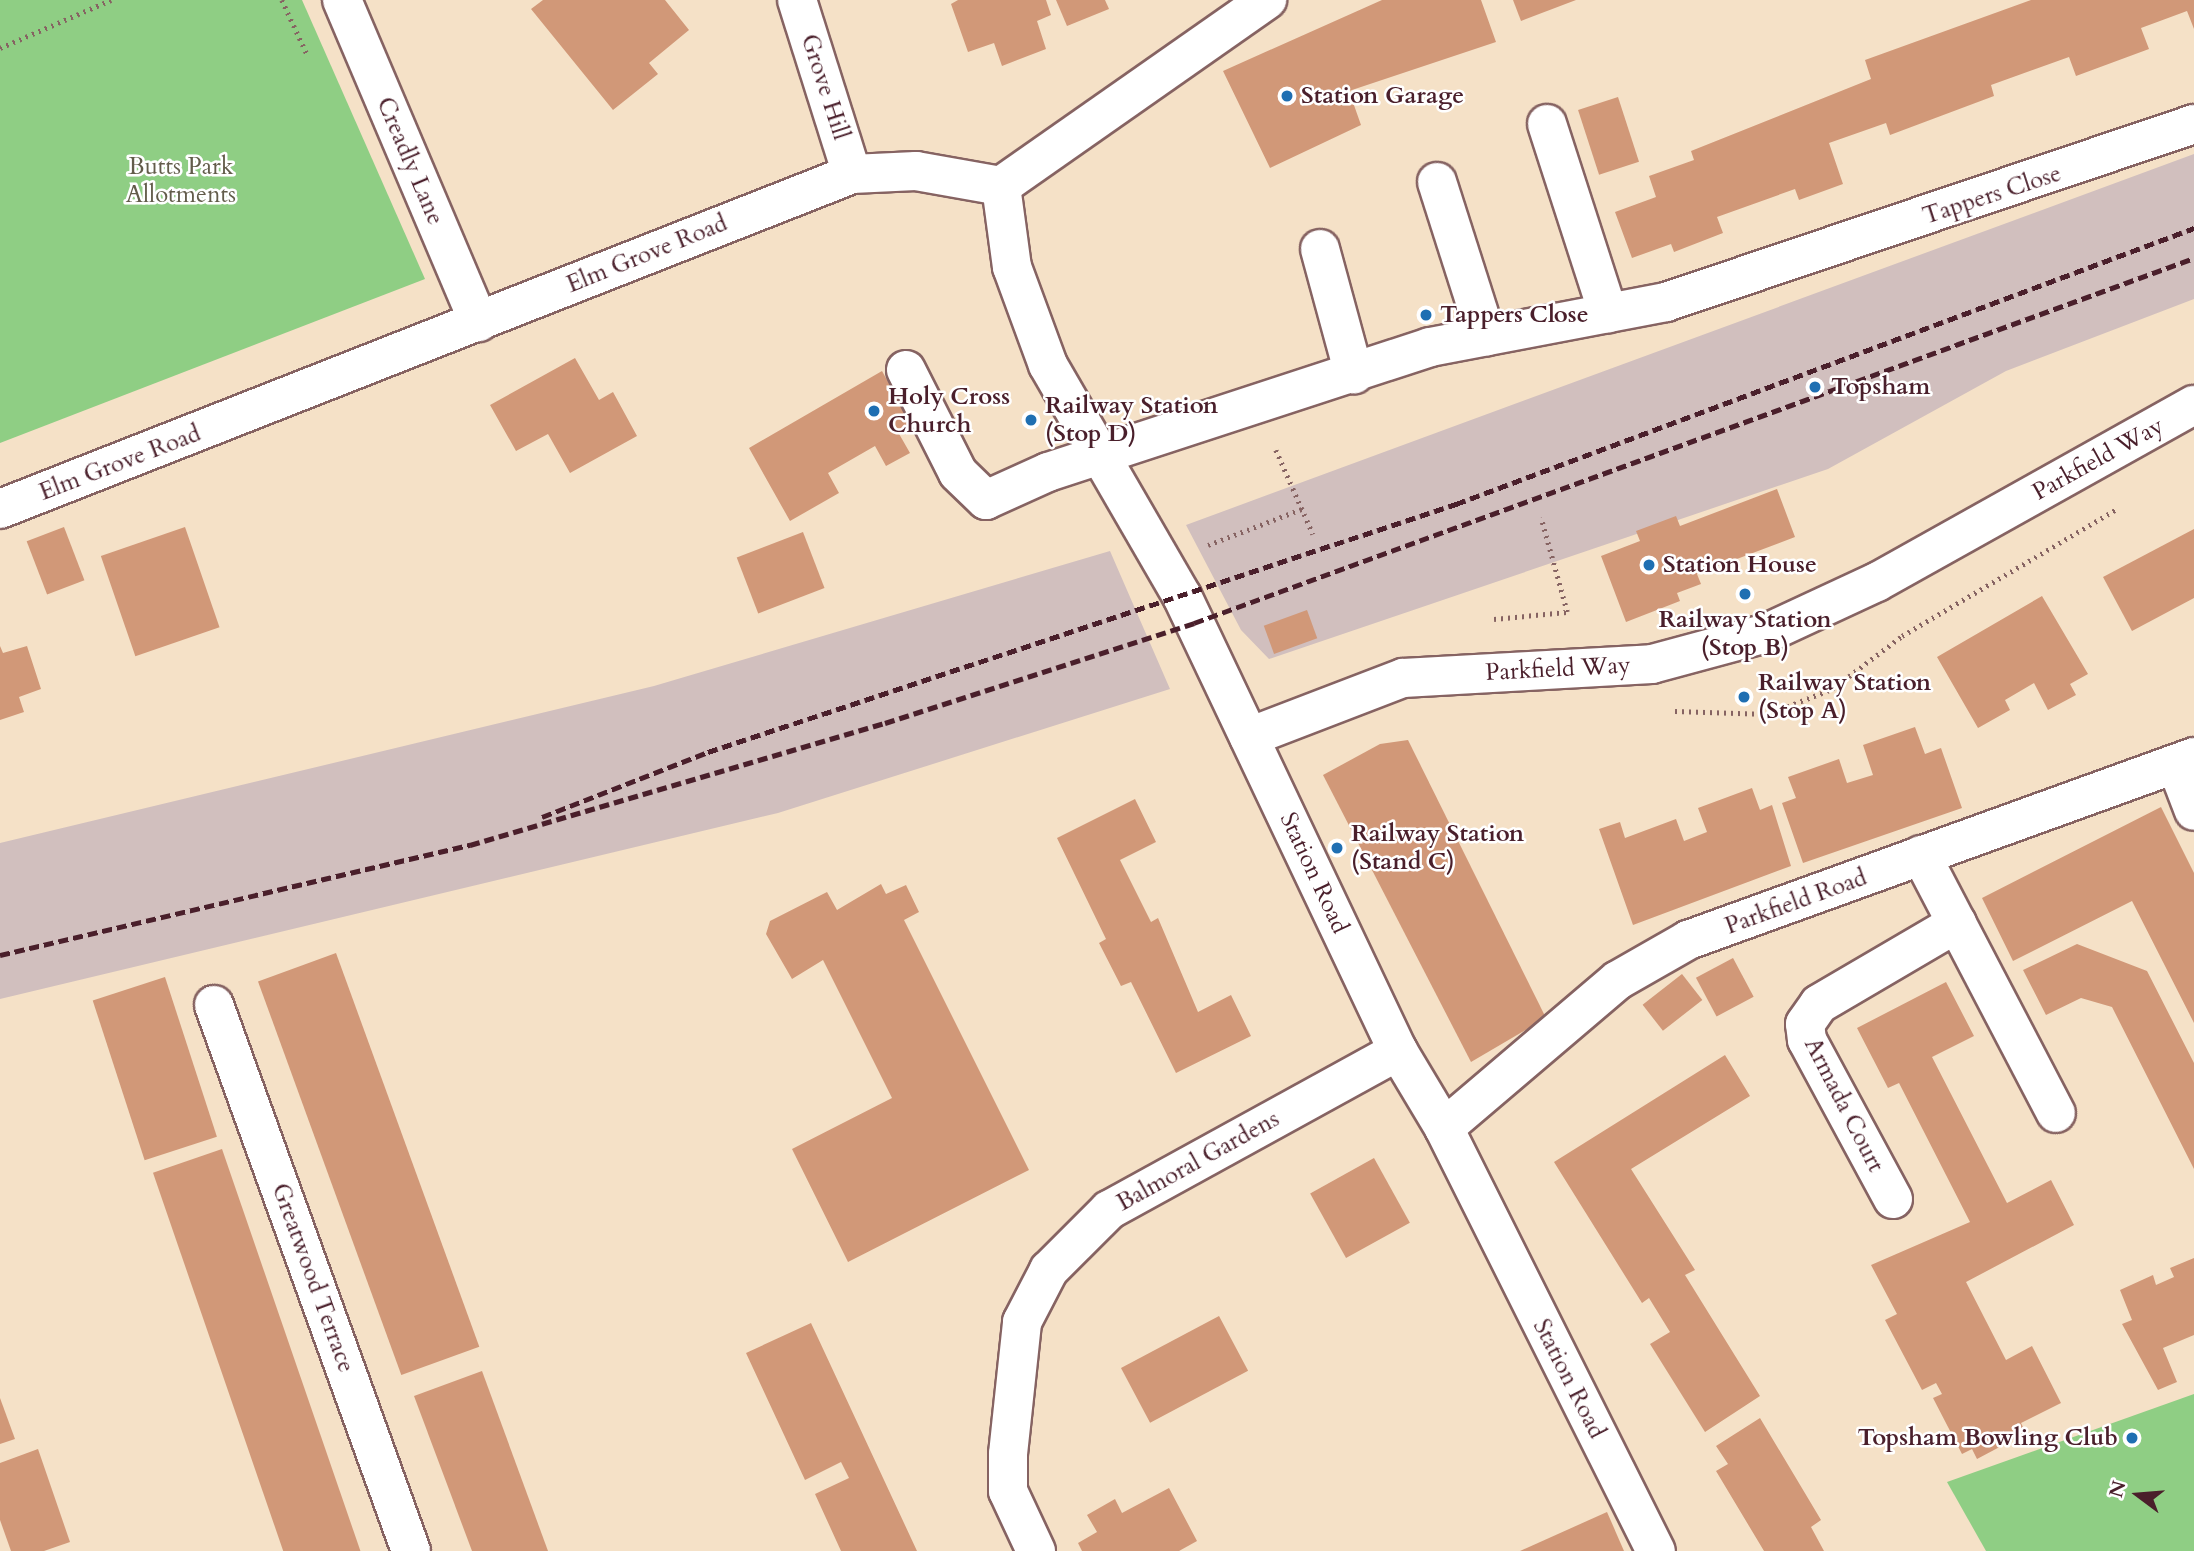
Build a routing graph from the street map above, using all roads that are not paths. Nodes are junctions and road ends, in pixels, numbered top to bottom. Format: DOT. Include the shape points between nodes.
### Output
graph roads {
  1 [pos="342,0"];
  2 [pos="797,0"];
  3 [pos="1268,0"];
  4 [pos="1547,124"];
  5 [pos="2194,124"];
  6 [pos="852,174"];
  7 [pos="1437,181"];
  8 [pos="1001,186"];
  9 [pos="1320,249"];
  10 [pos="1608,313"];
  11 [pos="479,322"];
  12 [pos="1486,336"];
  13 [pos="906,370"];
  14 [pos="1354,374"];
  15 [pos="2194,405"];
  16 [pos="1104,458"];
  17 [pos="0,509"];
  18 [pos="1250,737"];
  19 [pos="2185,761"];
  20 [pos="2194,811"];
  21 [pos="1922,855"];
  22 [pos="1956,923"];
  23 [pos="214,1005"];
  24 [pos="1398,1051"];
  25 [pos="2056,1113"];
  26 [pos="1444,1128"];
  27 [pos="1893,1199"];
  28 [pos="411,1551"];
  29 [pos="1036,1551"];
  30 [pos="1656,1551"];
  1 -- 11 [label="street, Creadly Lane"];
  2 -- 6 [label="street, Grove Hill"];
  3 -- 8 [label="street"];
  4 -- 10 [label="street"];
  5 -- 10 [label="street, Tappers Close" via="1666,302"];
  6 -- 8 [label="street, Elm Grove Road" via="916,172"];
  6 -- 11 [label="street, Elm Grove Road"];
  7 -- 12 [label="street"];
  8 -- 16 [label="street, Station Road" via="1012,267 1048,365"];
  9 -- 14 [label="street"];
  10 -- 12 [label="street, Tappers Close"];
  11 -- 17 [label="street, Elm Grove Road"];
  12 -- 14 [label="street, Tappers Close" via="1430,347"];
  13 -- 16 [label="street, Tappers Close" via="958,473 986,500 1048,472"];
  14 -- 16 [label="street, Tappers Close"];
  15 -- 18 [label="street, Parkfield Way" via="1877,582 1767,633 1652,664 1403,678"];
  16 -- 18 [label="street, Station Road"];
  18 -- 24 [label="street, Station Road"];
  19 -- 20 [label="street"];
  19 -- 21 [label="street, Parkfield Road"];
  21 -- 22 [label="street"];
  21 -- 26 [label="street, Parkfield Road" via="1688,940 1618,980"];
  22 -- 25 [label="street"];
  22 -- 27 [label="street, Armada Court" via="1819,1004 1805,1024 1807,1040"];
  23 -- 28 [label="street, Greatwood Terrace"];
  24 -- 26 [label="street, Station Road"];
  24 -- 29 [label="street, Balmoral Gardens" via="1109,1210 1049,1270 1022,1322 1009,1454 1008,1491"];
  26 -- 30 [label="street, Station Road"];
}
